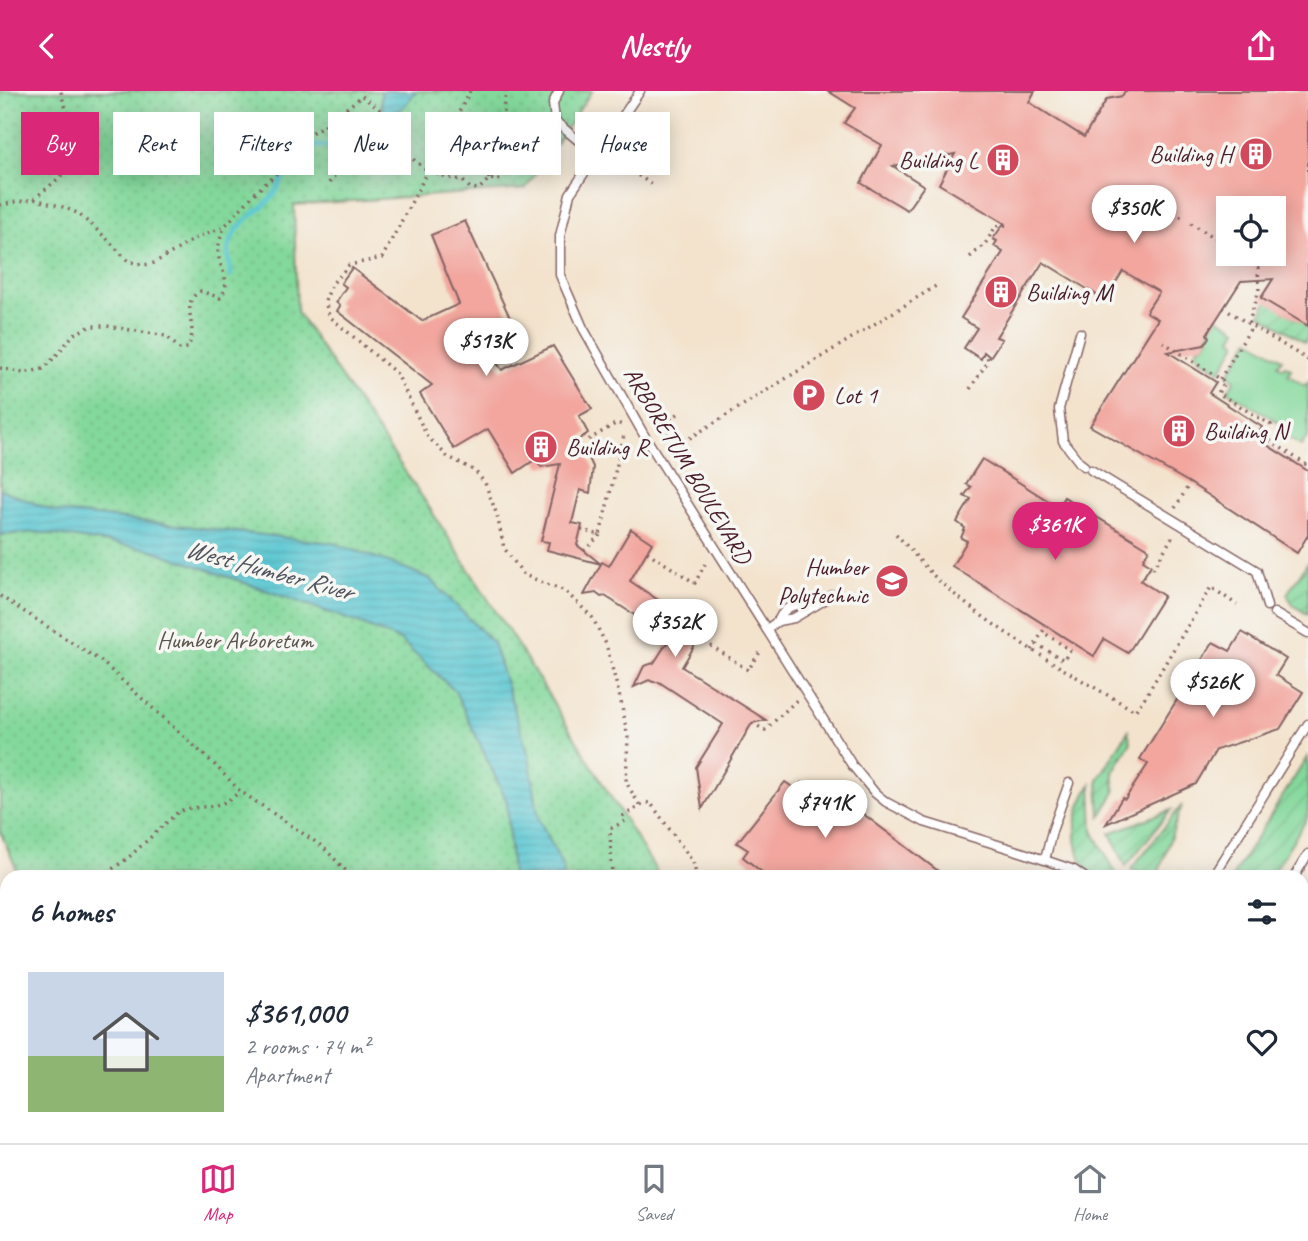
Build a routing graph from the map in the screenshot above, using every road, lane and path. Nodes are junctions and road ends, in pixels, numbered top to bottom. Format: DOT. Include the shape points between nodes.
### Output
graph roads {
  1 [pos="61,91"];
  2 [pos="470,91"];
  3 [pos="508,91"];
  4 [pos="559,91"];
  5 [pos="640,91"];
  6 [pos="363,93"];
  7 [pos="382,112"];
  8 [pos="459,112"];
  9 [pos="505,112"];
  10 [pos="626,112"];
  11 [pos="575,138"];
  12 [pos="411,157"];
  13 [pos="425,169"];
  14 [pos="335,175"];
  15 [pos="426,175"];
  16 [pos="440,175"];
  17 [pos="488,175"];
  18 [pos="502,175"];
  19 [pos="583,175"];
  20 [pos="637,175"];
  21 [pos="489,179"];
  22 [pos="330,183"];
  23 [pos="651,184"];
  24 [pos="34,199"];
  25 [pos="0,205"];
  26 [pos="1166,212"];
  27 [pos="1182,217"];
  28 [pos="1191,223"];
  29 [pos="1007,225"];
  30 [pos="224,227"];
  31 [pos="1216,239"];
  32 [pos="970,257"];
  33 [pos="1256,266"];
  34 [pos="936,286"];
  35 [pos="1223,308"];
  36 [pos="1250,325"];
  37 [pos="1080,333"];
  38 [pos="1163,342"];
  39 [pos="987,354"];
  40 [pos="1308,360"];
  41 [pos="0,367"];
  42 [pos="1220,379"];
  43 [pos="970,389"];
  44 [pos="678,414"];
  45 [pos="657,426"];
  46 [pos="584,435"];
  47 [pos="624,435"];
  48 [pos="644,435"];
  49 [pos="1308,465"];
  50 [pos="1190,483"];
  51 [pos="1180,498"];
  52 [pos="1180,524"];
  53 [pos="580,530"];
  54 [pos="896,534"];
  55 [pos="600,535"];
  56 [pos="584,551"];
  57 [pos="646,552"];
  58 [pos="705,564"];
  59 [pos="1148,569"];
  60 [pos="833,595"];
  61 [pos="0,596"];
  62 [pos="1237,605"];
  63 [pos="1046,626"];
  64 [pos="767,629"];
  65 [pos="1043,632"];
  66 [pos="1308,633"];
  67 [pos="699,638"];
  68 [pos="1036,644"];
  69 [pos="1032,650"];
  70 [pos="760,652"];
  71 [pos="800,698"];
  72 [pos="752,723"];
  73 [pos="1308,724"];
  74 [pos="1069,783"];
  75 [pos="240,791"];
  76 [pos="640,806"];
  77 [pos="1308,855"];
  78 [pos="1045,860"];
  79 [pos="111,870"];
  80 [pos="345,870"];
  81 [pos="612,870"];
  82 [pos="696,870"];
  83 [pos="1066,870"];
  84 [pos="1216,870"];
  85 [pos="1298,870"];
  1 -- 24 [label="path" via="78,136 77,149 65,173"];
  2 -- 8 [label="path"];
  3 -- 9 [label="path"];
  4 -- 11 [label="lane" via="553,103 555,121"];
  5 -- 10 [label="lane, ARBORETUM BOULEVARD"];
  6 -- 7 [label="path"];
  6 -- 30 [label="path" via="309,134"];
  12 -- 13 [label="path"];
  14 -- 22 [label="path"];
  15 -- 76 [label="path" via="382,258 349,265 332,284 325,301 328,316 397,374 428,436 485,483 504,548 524,575 565,591 592,617 606,644 621,702 628,738 626,782"];
  16 -- 21 [label="path" via="479,189"];
  17 -- 21 [label="path"];
  18 -- 21 [label="path" via="501,179"];
  19 -- 48 [label="lane, ARBORETUM BOULEVARD" via="570,194 560,236 560,275 583,328"];
  20 -- 23 [label="path"];
  24 -- 25 [label="path"];
  24 -- 30 [label="path" via="77,213 136,264 154,263"];
  26 -- 27 [label="path"];
  28 -- 31 [label="path"];
  29 -- 32 [label="path" via="996,226"];
  30 -- 41 [label="path" via="218,247 225,292 219,298 201,291 194,294 189,303 192,335 188,348 180,349 166,336 92,326 74,334 43,369 23,373"];
  33 -- 36 [label="path" via="1262,292"];
  34 -- 45 [label="path" via="680,444"];
  35 -- 36 [label="path"];
  36 -- 40 [label="path"];
  36 -- 42 [label="path"];
  37 -- 52 [label="lane" via="1059,409 1063,442 1087,468"];
  38 -- 42 [label="path"];
  39 -- 43 [label="path" via="988,361"];
  42 -- 49 [label="path" via="1225,382 1218,393 1271,425 1265,437"];
  44 -- 45 [label="path"];
  45 -- 48 [label="path"];
  46 -- 48 [label="path" via="587,440 617,423"];
  47 -- 55 [label="path"];
  48 -- 64 [label="lane, ARBORETUM BOULEVARD"];
  50 -- 51 [label="path"];
  52 -- 59 [label="path" via="1152,571"];
  52 -- 66 [label="lane" via="1257,571 1270,610"];
  53 -- 55 [label="path"];
  54 -- 69 [label="path" via="945,586"];
  55 -- 56 [label="path"];
  57 -- 58 [label="path" via="695,583"];
  60 -- 64 [label="lane"];
  61 -- 75 [label="path" via="102,662"];
  62 -- 69 [label="path" via="1212,587 1135,711"];
  63 -- 65 [label="path"];
  64 -- 78 [label="lane, ARBORETUM BOULEVARD" via="852,765 880,798 924,822"];
  65 -- 68 [label="path"];
  65 -- 68 [label="path" via="1070,650 1064,660"];
  67 -- 70 [label="path" via="748,670"];
  68 -- 69 [label="path"];
  71 -- 72 [label="path" via="765,730"];
  73 -- 84 [label="lane"];
  74 -- 78 [label="lane"];
  75 -- 79 [label="path" via="219,805 179,811"];
  75 -- 80 [label="path" via="323,847"];
  76 -- 81 [label="path" via="610,829"];
  76 -- 82 [label="path" via="650,801"];
  77 -- 85 [label="lane"];
  78 -- 83 [label="lane, ARBORETUM BOULEVARD"];
}
